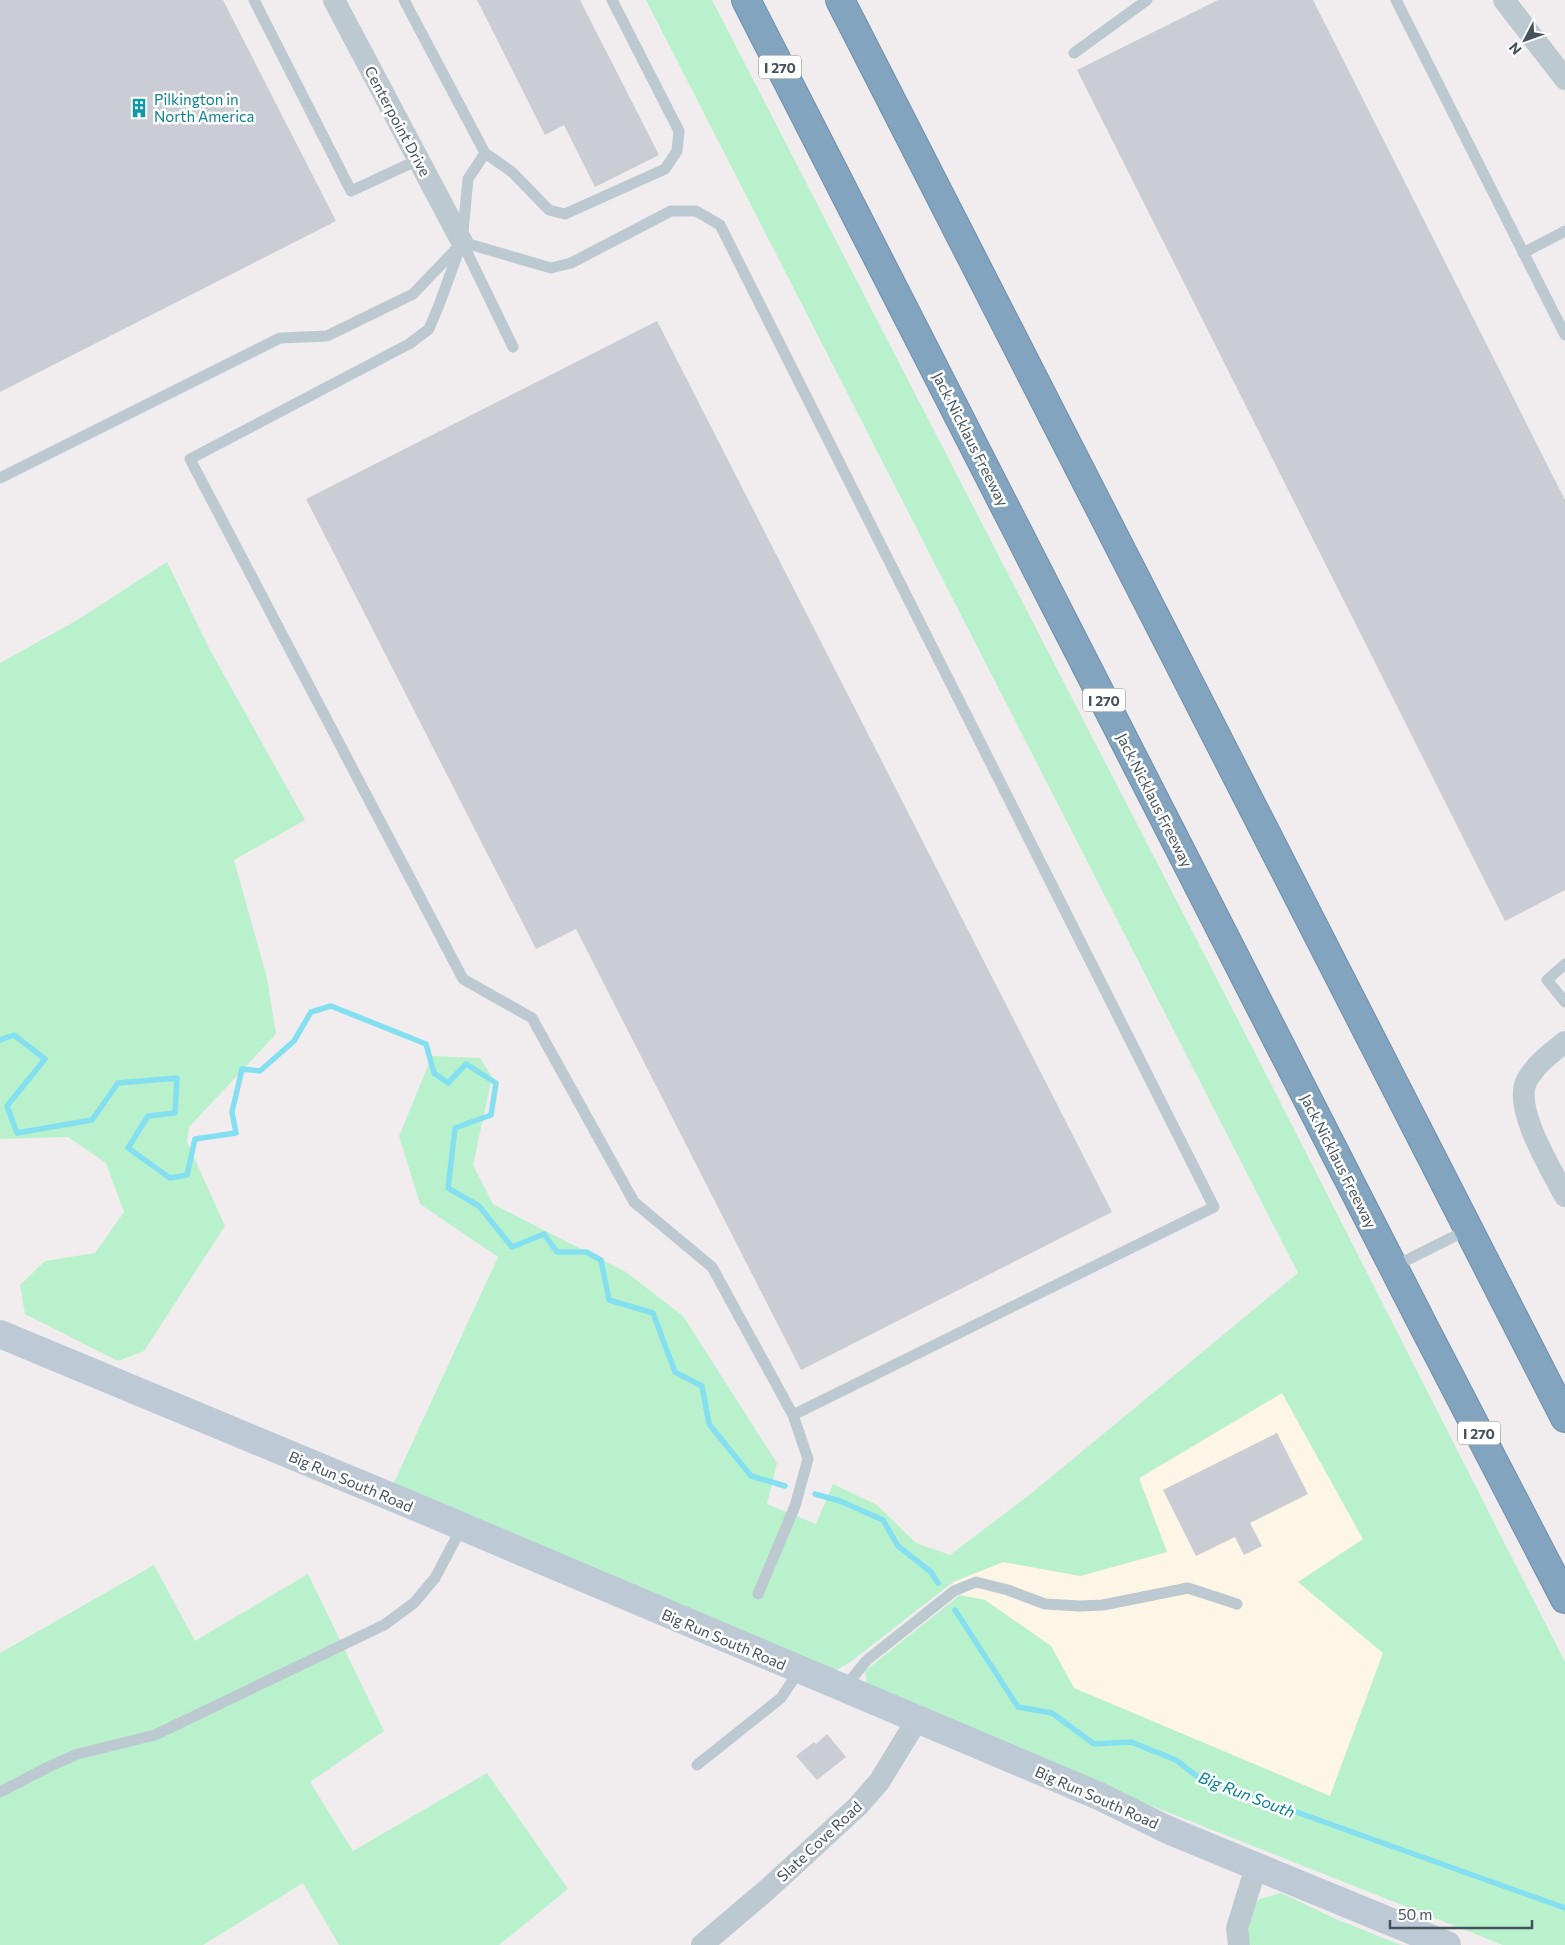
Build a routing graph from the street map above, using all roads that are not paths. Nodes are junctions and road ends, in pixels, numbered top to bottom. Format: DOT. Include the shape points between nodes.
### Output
graph roads {
  1 [pos="254,0"];
  2 [pos="334,0"];
  3 [pos="404,0"];
  4 [pos="612,0"];
  5 [pos="746,0"];
  6 [pos="840,0"];
  7 [pos="1147,0"];
  8 [pos="1396,0"];
  9 [pos="1504,0"];
  10 [pos="1074,53"];
  11 [pos="1565,79"];
  12 [pos="485,153"];
  13 [pos="418,160"];
  14 [pos="1565,231"];
  15 [pos="462,242"];
  16 [pos="1523,253"];
  17 [pos="1565,335"];
  18 [pos="513,347"];
  19 [pos="0,478"];
  20 [pos="1565,964"];
  21 [pos="1565,1002"];
  22 [pos="1565,1042"];
  23 [pos="1565,1196"];
  24 [pos="1469,1229"];
  25 [pos="1393,1267"];
  26 [pos="0,1334"];
  27 [pos="793,1416"];
  28 [pos="1565,1418"];
  29 [pos="462,1527"];
  30 [pos="758,1594"];
  31 [pos="1565,1600"];
  32 [pos="1237,1604"];
  33 [pos="799,1671"];
  34 [pos="843,1689"];
  35 [pos="917,1720"];
  36 [pos="697,1765"];
  37 [pos="0,1792"];
  38 [pos="1256,1867"];
  39 [pos="702,1945"];
  40 [pos="1239,1945"];
  41 [pos="1447,1945"];
  1 -- 13 [label="lane" via="351,191"];
  2 -- 13 [label="street, Centerpoint Drive"];
  3 -- 12 [label="lane"];
  4 -- 12 [label="lane" via="680,131 677,151 664,168 565,214 549,210 512,172"];
  5 -- 25 [label="highway, Jack Nicklaus Freeway / I 270"];
  6 -- 24 [label="highway"];
  7 -- 10 [label="lane"];
  8 -- 16 [label="lane"];
  9 -- 11 [label="street"];
  12 -- 15 [label="lane" via="468,179"];
  13 -- 15 [label="street, Centerpoint Drive"];
  14 -- 16 [label="lane"];
  15 -- 18 [label="lane"];
  15 -- 19 [label="lane" via="413,294 327,336 280,338"];
  15 -- 27 [label="lane" via="439,304 428,329 422,334 409,344 190,459 463,979 532,1018 634,1202 712,1267"];
  15 -- 27 [label="lane" via="551,268 571,263 671,210 696,211 720,225 1214,1206"];
  16 -- 17 [label="lane"];
  20 -- 21 [label="lane" via="1547,980"];
  22 -- 23 [label="street" via="1541,1062 1526,1082 1524,1102 1534,1135"];
  24 -- 25 [label="lane"];
  24 -- 28 [label="highway"];
  25 -- 31 [label="highway, Jack Nicklaus Freeway / I 270"];
  26 -- 29 [label="street, Big Run South Road"];
  27 -- 30 [label="lane" via="808,1460 795,1506"];
  29 -- 33 [label="street, Big Run South Road"];
  29 -- 37 [label="lane" via="436,1578 414,1603 384,1625 155,1735 78,1754"];
  32 -- 34 [label="lane" via="1188,1588 1103,1605 1045,1604 976,1582 954,1591 867,1660"];
  33 -- 34 [label="street, Big Run South Road"];
  33 -- 36 [label="lane" via="781,1698"];
  34 -- 35 [label="street, Big Run South Road"];
  35 -- 38 [label="street, Big Run South Road" via="1099,1796 1168,1830"];
  35 -- 39 [label="street, Slate Cove Road" via="879,1782 858,1806"];
  38 -- 40 [label="street" via="1236,1928"];
  38 -- 41 [label="street, Big Run South Road"];
}
